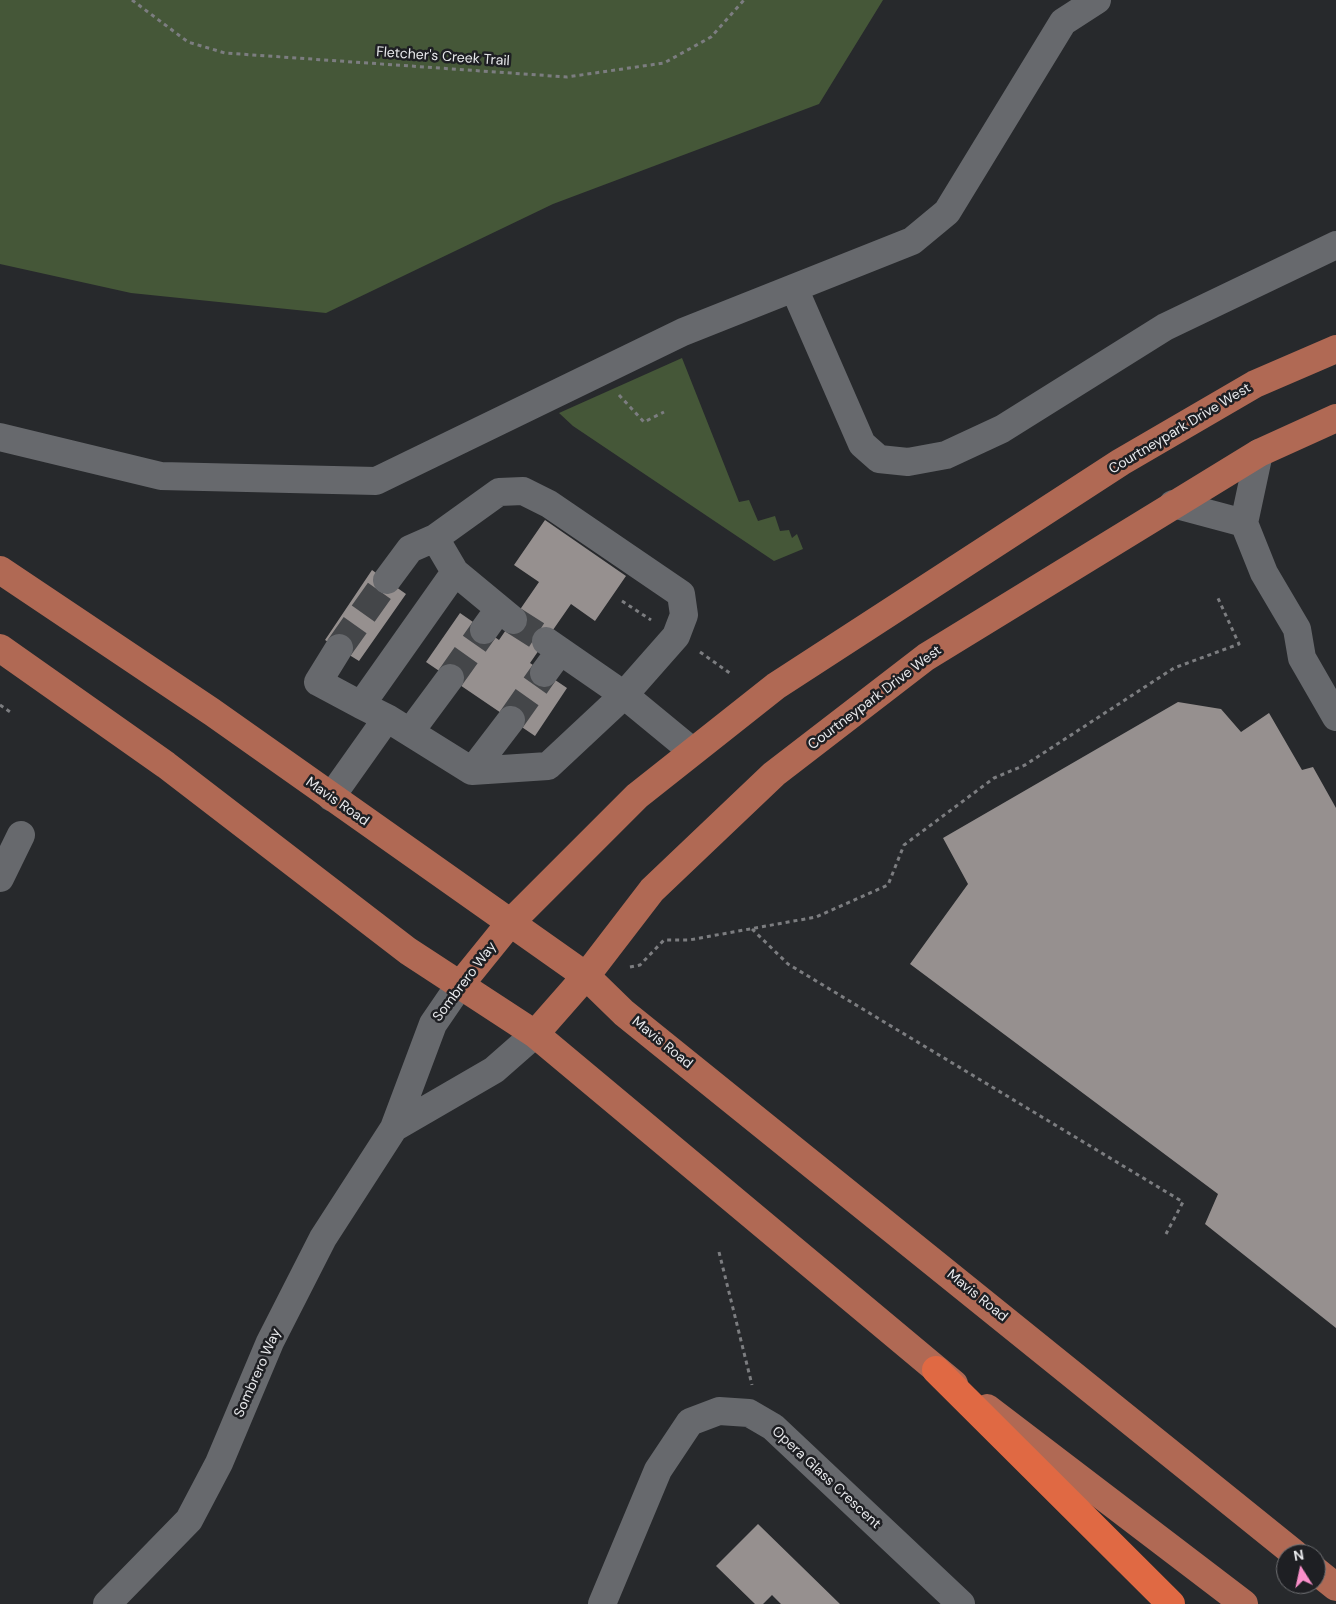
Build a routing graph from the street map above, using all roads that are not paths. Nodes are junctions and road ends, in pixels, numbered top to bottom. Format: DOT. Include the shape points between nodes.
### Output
graph roads {
  1 [pos="1097,0"];
  2 [pos="1336,245"];
  3 [pos="794,288"];
  4 [pos="1336,349"];
  5 [pos="1336,418"];
  6 [pos="0,437"];
  7 [pos="1258,453"];
  8 [pos="1173,504"];
  9 [pos="1244,523"];
  10 [pos="435,538"];
  11 [pos="0,570"];
  12 [pos="456,572"];
  13 [pos="387,580"];
  14 [pos="499,619"];
  15 [pos="0,648"];
  16 [pos="339,648"];
  17 [pos="544,673"];
  18 [pos="450,678"];
  19 [pos="624,695"];
  20 [pos="361,705"];
  21 [pos="1336,717"];
  22 [pos="387,718"];
  23 [pos="511,720"];
  24 [pos="410,732"];
  25 [pos="692,751"];
  26 [pos="472,771"];
  27 [pos="331,797"];
  28 [pos="22,835"];
  29 [pos="0,878"];
  30 [pos="510,923"];
  31 [pos="586,976"];
  32 [pos="459,986"];
  33 [pos="535,1034"];
  34 [pos="394,1128"];
  35 [pos="936,1370"];
  36 [pos="1283,1544"];
  37 [pos="1326,1579"];
  38 [pos="1336,1587"];
  39 [pos="106,1604"];
  40 [pos="602,1604"];
  41 [pos="961,1604"];
  42 [pos="1171,1604"];
  43 [pos="1244,1604"];
  1 -- 3 [label="street" via="1063,22 947,212 912,241"];
  2 -- 3 [label="street" via="1165,327 1002,429 946,455 908,462 880,459 862,444"];
  3 -- 6 [label="street" via="683,332 376,481 162,476"];
  4 -- 25 [label="main road, Courtneypark Drive West" via="1255,384 1121,462 776,686"];
  5 -- 7 [label="main road, Courtneypark Drive West"];
  7 -- 8 [label="main road, Courtneypark Drive West"];
  7 -- 9 [label="street"];
  8 -- 9 [label="street"];
  8 -- 31 [label="main road, Courtneypark Drive West" via="926,657 774,774 652,890"];
  9 -- 21 [label="street" via="1264,573 1298,629 1302,658"];
  10 -- 12 [label="street"];
  10 -- 13 [label="street" via="410,549"];
  10 -- 19 [label="street" via="500,492 523,491 549,504 674,587 681,594 684,615 676,636"];
  11 -- 27 [label="main road, Mavis Road" via="212,712"];
  12 -- 14 [label="street"];
  12 -- 20 [label="street"];
  15 -- 32 [label="main road" via="166,765 408,951"];
  16 -- 20 [label="street" via="318,682"];
  17 -- 19 [label="street" via="553,646"];
  18 -- 24 [label="street"];
  19 -- 25 [label="street"];
  19 -- 26 [label="street" via="548,766"];
  20 -- 22 [label="street"];
  22 -- 24 [label="street"];
  22 -- 27 [label="street"];
  23 -- 26 [label="street"];
  24 -- 26 [label="street"];
  25 -- 30 [label="main road, Courtneypark Drive West" via="637,796"];
  27 -- 30 [label="main road, Mavis Road"];
  28 -- 29 [label="street"];
  30 -- 31 [label="main road, Mavis Road"];
  30 -- 32 [label="main road, Sombrero Way"];
  31 -- 33 [label="main road, Courtneypark Drive West"];
  31 -- 36 [label="main road, Mavis Road" via="624,1013"];
  32 -- 33 [label="main road"];
  32 -- 34 [label="street, Sombrero Way" via="433,1024"];
  33 -- 34 [label="street, Sombrero Way" via="494,1070"];
  33 -- 35 [label="main road"];
  34 -- 39 [label="street, Sombrero Way" via="323,1238 270,1342 219,1463 189,1520"];
  35 -- 42 [label="highway"];
  35 -- 43 [label="main road"];
  37 -- 38 [label="main road"];
  40 -- 41 [label="street, Opera Glass Crescent" via="658,1470 690,1422 718,1411 748,1413 773,1427"];
}
